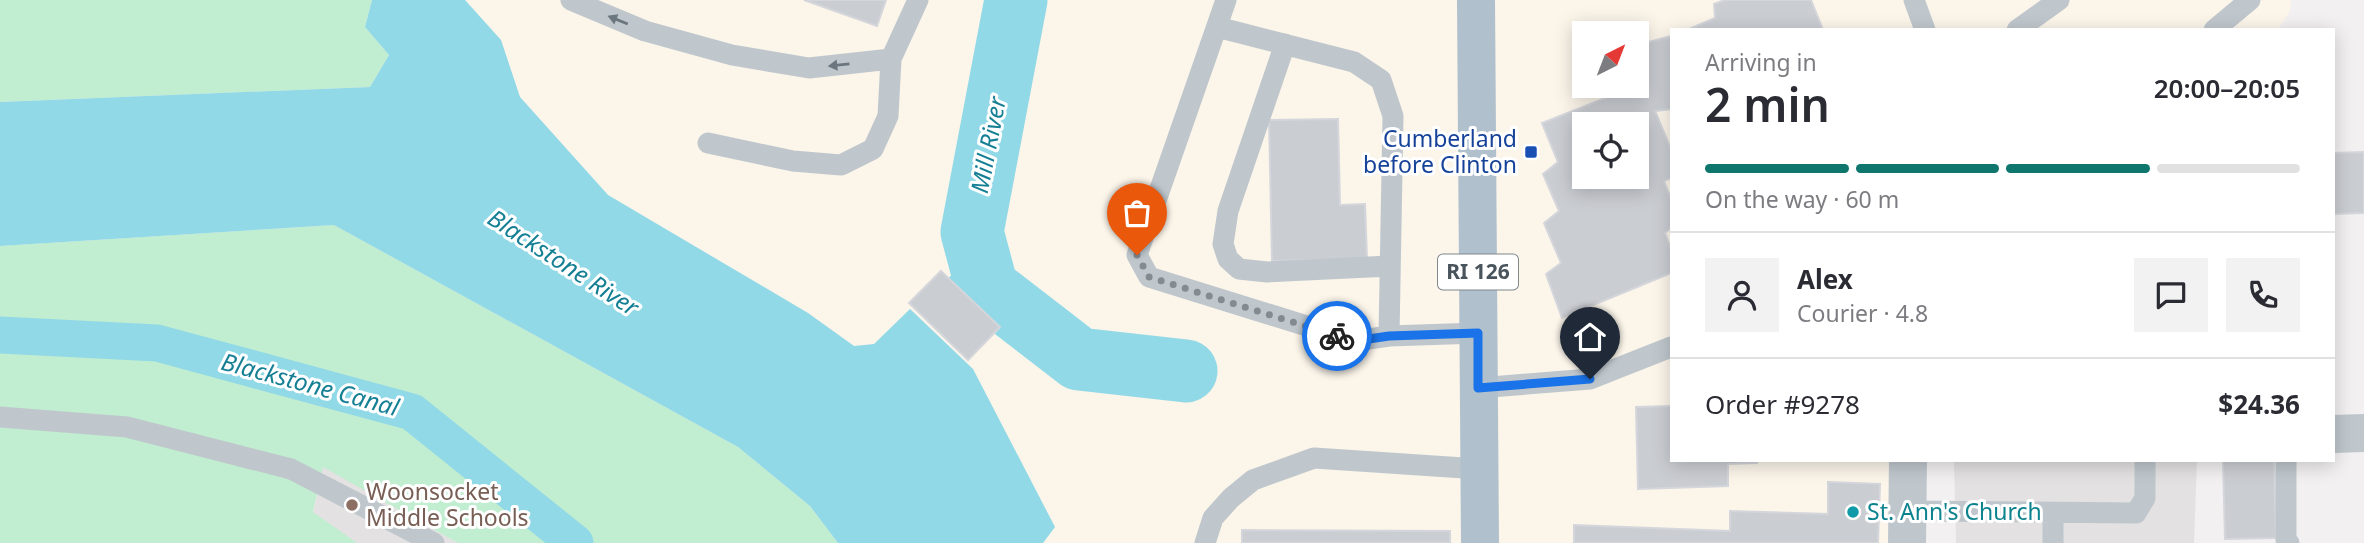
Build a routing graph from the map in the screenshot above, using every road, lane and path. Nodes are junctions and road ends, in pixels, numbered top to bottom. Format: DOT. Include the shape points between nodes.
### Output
graph roads {
  1 [pos="570,0"];
  2 [pos="918,0"];
  3 [pos="1226,0"];
  4 [pos="1476,0"];
  5 [pos="1914,0"];
  6 [pos="2059,0"];
  7 [pos="2250,0"];
  8 [pos="1217,27"];
  9 [pos="1924,28"];
  10 [pos="2020,28"];
  11 [pos="2216,28"];
  12 [pos="1285,44"];
  13 [pos="891,59"];
  14 [pos="708,143"];
  15 [pos="1390,266"];
  16 [pos="1478,333"];
  17 [pos="1389,336"];
  18 [pos="1670,347"];
  19 [pos="1478,388"];
  20 [pos="0,417"];
  21 [pos="2364,433"];
  22 [pos="2335,434"];
  23 [pos="1908,462"];
  24 [pos="2145,462"];
  25 [pos="2286,462"];
  26 [pos="1479,469"];
  27 [pos="2053,513"];
  28 [pos="1907,527"];
  29 [pos="2286,542"];
  30 [pos="434,543"];
  31 [pos="1205,543"];
  32 [pos="1480,543"];
  33 [pos="2053,543"];
  13 -- 1 [label="lane, one-way" via="809,68 732,55 645,31"];
  2 -- 13 [label="lane"];
  3 -- 8 [label="lane"];
  4 -- 16 [label="main road, RI 126"];
  5 -- 9 [label="lane"];
  6 -- 10 [label="lane"];
  7 -- 11 [label="lane"];
  8 -- 12 [label="lane"];
  8 -- 17 [label="lane" via="1137,255 1149,277 1355,341"];
  12 -- 15 [label="lane" via="1354,62 1381,80 1393,116"];
  12 -- 15 [label="lane" via="1228,211 1223,244 1228,259 1239,268 1267,272"];
  13 -- 14 [label="lane" via="888,116 873,149 841,165 793,161"];
  15 -- 17 [label="lane"];
  16 -- 17 [label="lane"];
  16 -- 19 [label="main road, RI 126"];
  18 -- 19 [label="lane" via="1590,379"];
  19 -- 26 [label="main road, RI 126"];
  20 -- 30 [label="lane" via="127,427 291,469"];
  21 -- 22 [label="street"];
  23 -- 28 [label="street"];
  24 -- 27 [label="lane" via="2145,498 2136,513"];
  25 -- 29 [label="lane"];
  26 -- 31 [label="lane" via="1314,458 1253,480 1213,518"];
  26 -- 32 [label="main road, RI 126"];
  27 -- 28 [label="lane"];
  27 -- 33 [label="lane"];
}
